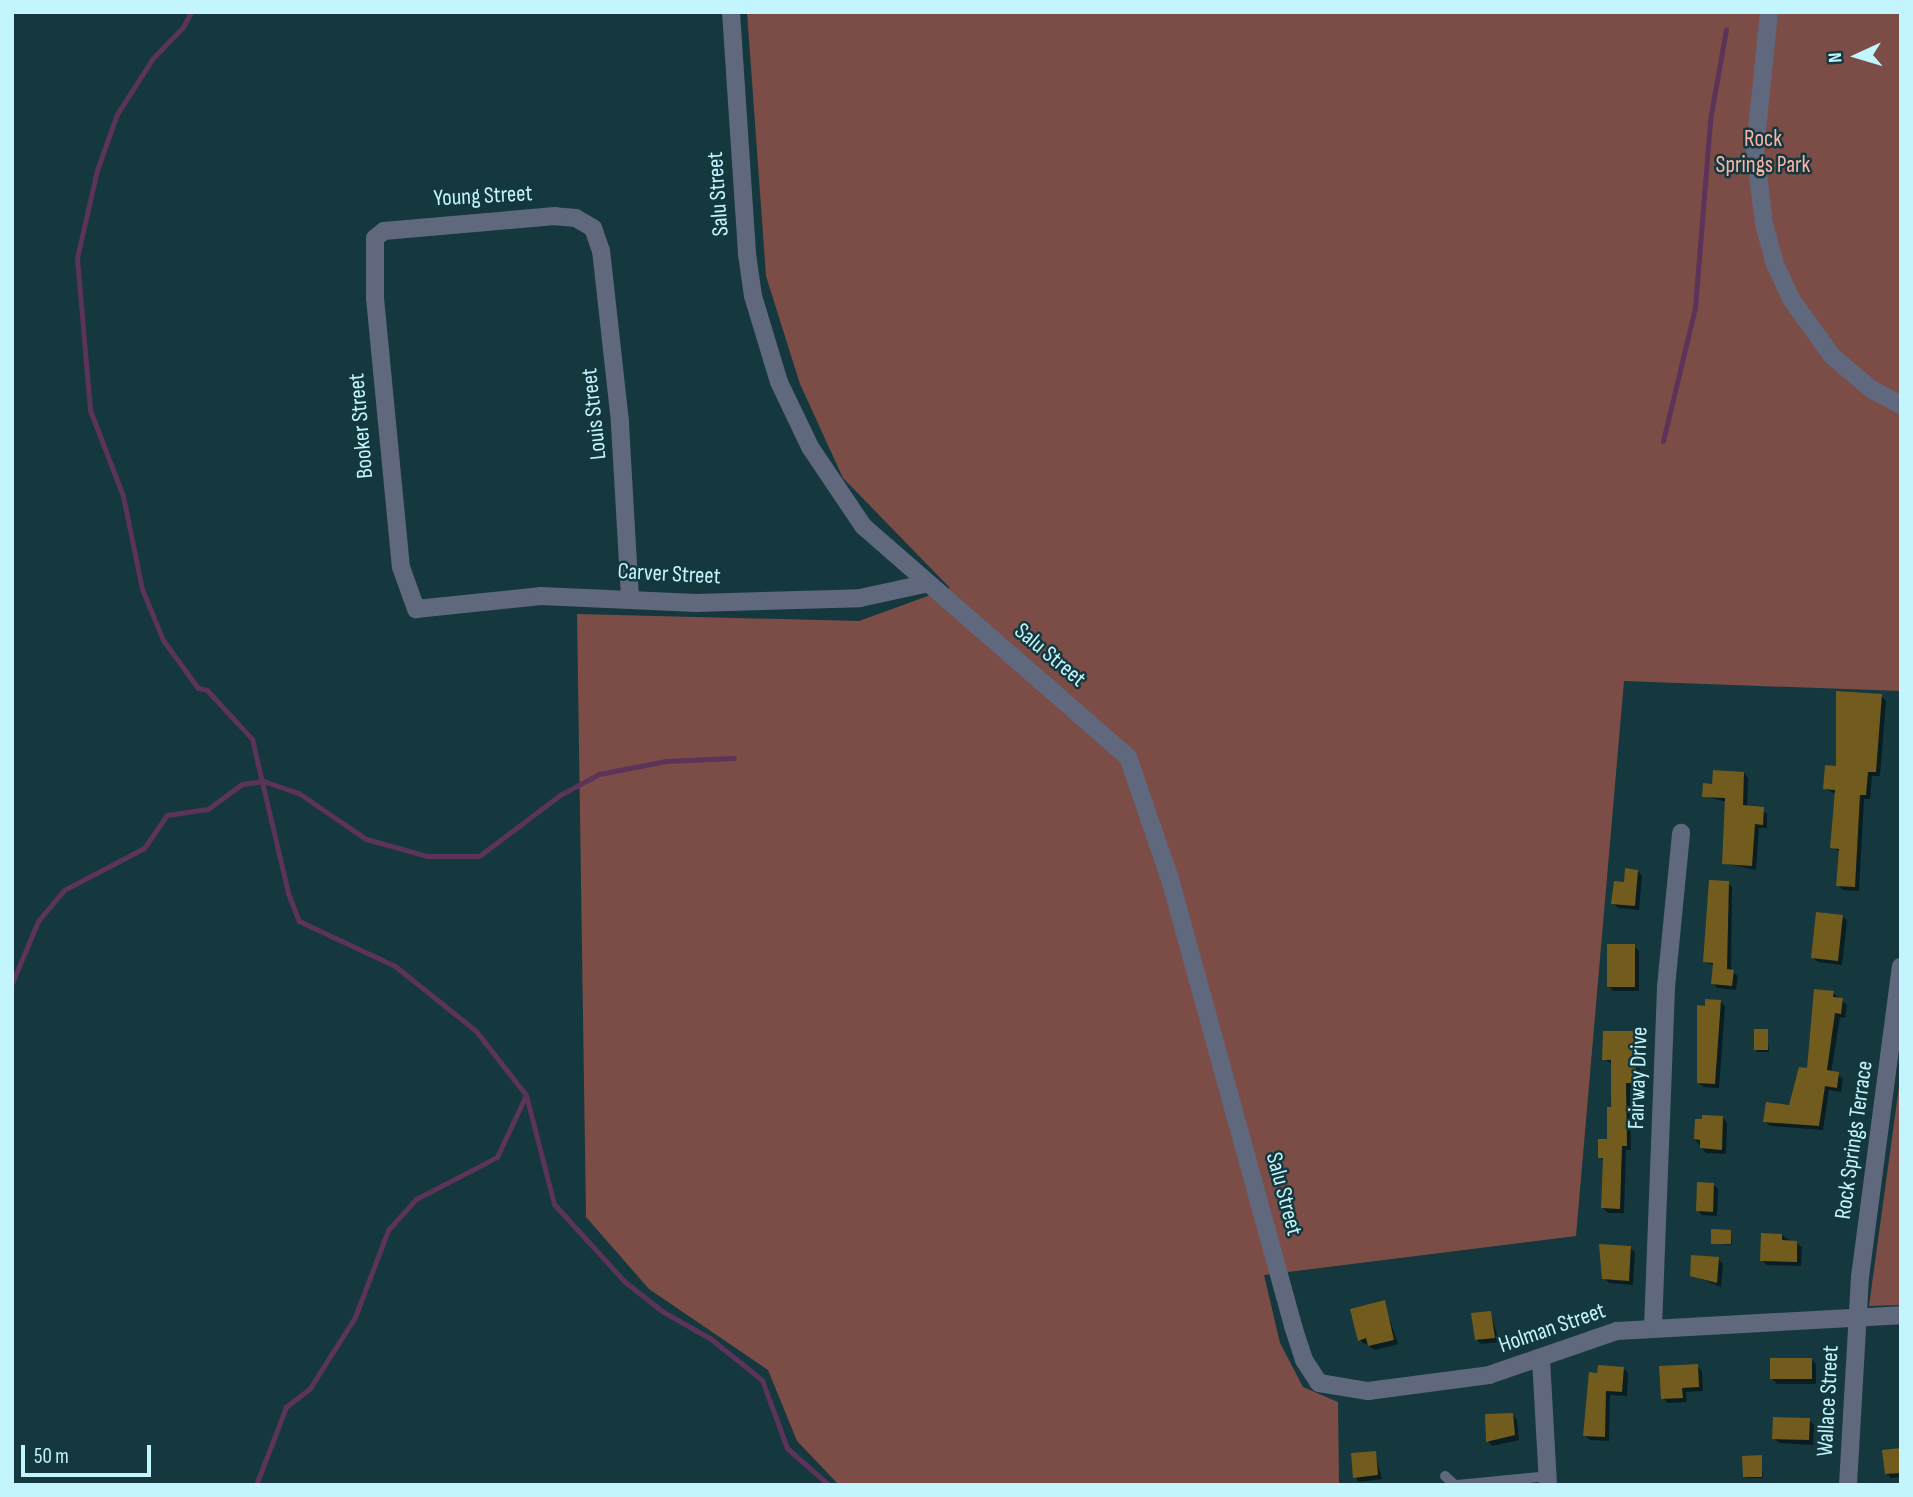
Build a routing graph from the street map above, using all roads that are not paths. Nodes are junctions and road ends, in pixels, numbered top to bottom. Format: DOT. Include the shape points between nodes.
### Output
graph roads {
  1 [pos="731,12"];
  2 [pos="1769,12"];
  3 [pos="593,228"];
  4 [pos="375,239"];
  5 [pos="1901,405"];
  6 [pos="925,584"];
  7 [pos="630,597"];
  8 [pos="412,606"];
  9 [pos="1681,833"];
  10 [pos="1901,967"];
  11 [pos="1901,1315"];
  12 [pos="1857,1319"];
  13 [pos="1653,1327"];
  14 [pos="1541,1359"];
  15 [pos="1310,1373"];
  16 [pos="1445,1476"];
  17 [pos="1548,1480"];
  18 [pos="1456,1485"];
  19 [pos="1848,1485"];
  1 -- 6 [label="street, Salu Street" via="747,254 765,340 789,404 832,484 871,534"];
  2 -- 5 [label="street" via="1756,108 1755,159 1775,264 1797,308 1832,356 1871,389"];
  3 -- 4 [label="street, Young Street" via="566,217 495,218 393,229"];
  3 -- 7 [label="street, Louis Street" via="601,251 620,422"];
  4 -- 8 [label="street, Booker Street" via="375,298 392,502"];
  6 -- 7 [label="street, Carver Street" via="860,598 696,603"];
  6 -- 15 [label="street, Salu Street" via="1112,739 1137,774"];
  7 -- 8 [label="street, Carver Street" via="541,596 421,611"];
  9 -- 13 [label="street, Fairway Drive" via="1666,987"];
  10 -- 12 [label="street, Rock Springs Terrace"];
  11 -- 12 [label="street, Holman Street"];
  12 -- 13 [label="street, Holman Street"];
  12 -- 19 [label="street, Wallace Street"];
  13 -- 14 [label="street, Holman Street" via="1590,1338"];
  14 -- 15 [label="street, Holman Street" via="1489,1375 1368,1391 1331,1388"];
  14 -- 17 [label="street"];
  16 -- 18 [label="lane"];
  17 -- 18 [label="lane"];
}
